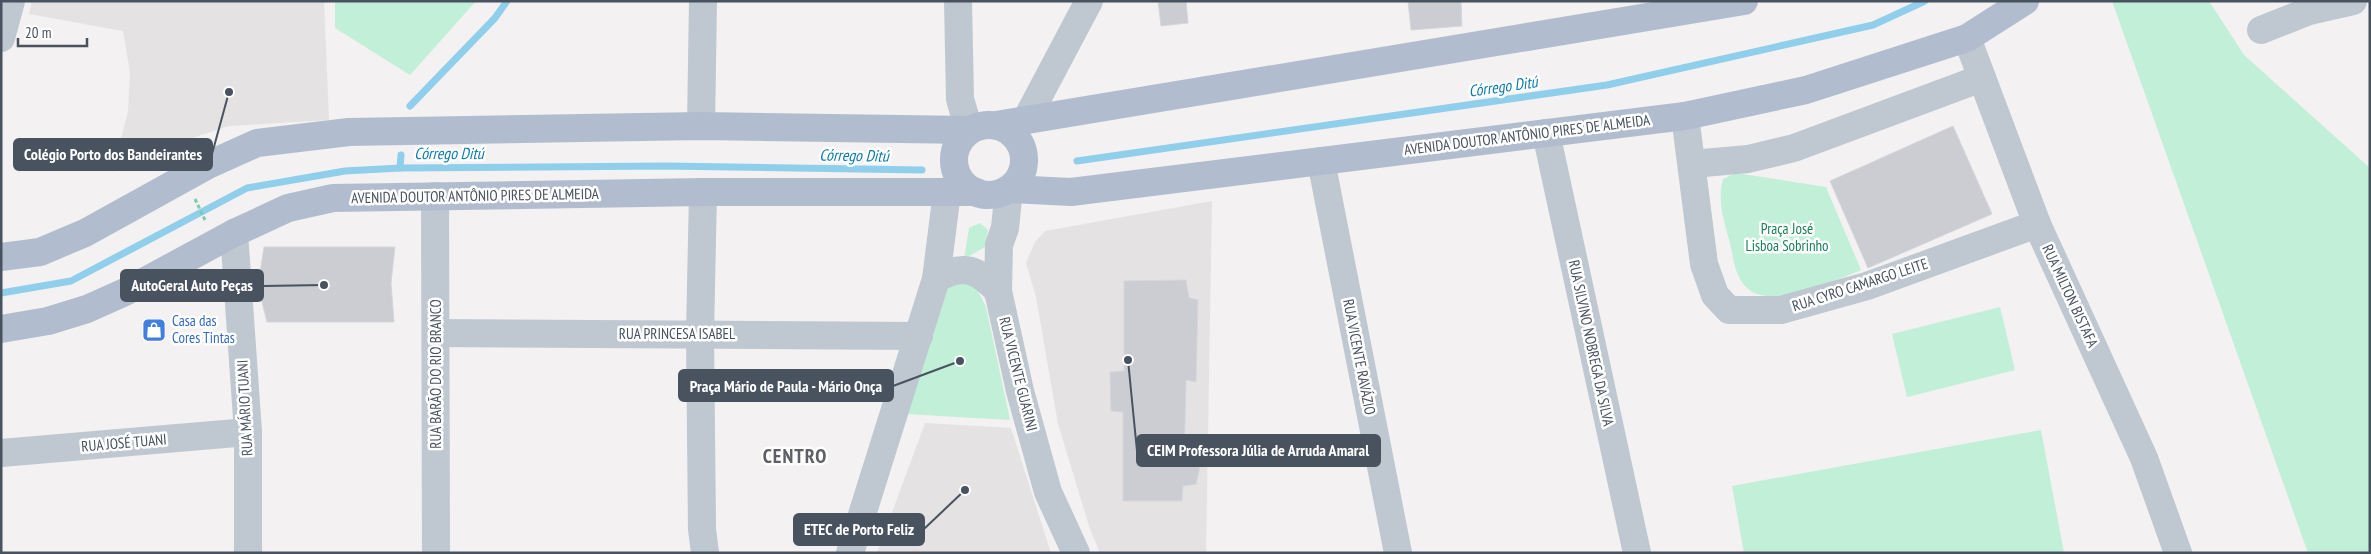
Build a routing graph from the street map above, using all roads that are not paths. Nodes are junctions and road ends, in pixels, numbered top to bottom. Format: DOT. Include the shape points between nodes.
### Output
graph roads {
  1 [pos="11,1"];
  2 [pos="703,1"];
  3 [pos="958,1"];
  4 [pos="1089,1"];
  5 [pos="2026,1"];
  6 [pos="2353,1"];
  7 [pos="1736,2"];
  8 [pos="2261,30"];
  9 [pos="1,38"];
  10 [pos="1967,38"];
  11 [pos="1982,78"];
  12 [pos="1685,116"];
  13 [pos="1026,120"];
  14 [pos="996,125"];
  15 [pos="701,126"];
  16 [pos="969,130"];
  17 [pos="1546,133"];
  18 [pos="1320,161"];
  19 [pos="1692,164"];
  20 [pos="1009,189"];
  21 [pos="703,192"];
  22 [pos="947,192"];
  23 [pos="976,192"];
  24 [pos="435,196"];
  25 [pos="2037,224"];
  26 [pos="234,233"];
  27 [pos="1,257"];
  28 [pos="936,279"];
  29 [pos="998,291"];
  30 [pos="1,329"];
  31 [pos="436,333"];
  32 [pos="700,334"];
  33 [pos="919,336"];
  34 [pos="248,432"];
  35 [pos="1,453"];
  36 [pos="248,553"];
  37 [pos="436,553"];
  38 [pos="704,553"];
  39 [pos="850,553"];
  40 [pos="1076,553"];
  41 [pos="1398,553"];
  42 [pos="1637,553"];
  43 [pos="2178,553"];
  1 -- 9 [label="street"];
  2 -- 15 [label="street"];
  3 -- 16 [label="street" via="960,99"];
  4 -- 13 [label="street"];
  5 -- 10 [label="main road, AVENIDA DOUTOR ANTÔNIO PIRES DE ALMEIDA"];
  6 -- 8 [label="street" via="2309,11"];
  7 -- 13 [label="main road"];
  10 -- 11 [label="street, RUA MILTON BISTAFA"];
  10 -- 12 [label="main road, AVENIDA DOUTOR ANTÔNIO PIRES DE ALMEIDA" via="1806,90"];
  11 -- 19 [label="street" via="1794,148 1748,159"];
  11 -- 25 [label="street, RUA MILTON BISTAFA"];
  12 -- 17 [label="main road, AVENIDA DOUTOR ANTÔNIO PIRES DE ALMEIDA"];
  12 -- 19 [label="street, RUA CYRO CAMARGO LEITE"];
  13 -- 14 [label="main road"];
  14 -- 16 [label="main road"];
  14 -- 20 [label="main road" via="1013,133 1024,154 1021,176"];
  15 -- 16 [label="main road"];
  15 -- 27 [label="main road" via="350,132 257,143 208,165 85,233 40,252"];
  16 -- 23 [label="main road" via="960,139 954,162 964,184"];
  17 -- 18 [label="main road, AVENIDA DOUTOR ANTÔNIO PIRES DE ALMEIDA"];
  17 -- 42 [label="street, RUA SILVINO NOBREGA DA SILVA"];
  18 -- 20 [label="main road, AVENIDA DOUTOR ANTÔNIO PIRES DE ALMEIDA" via="1071,192"];
  18 -- 41 [label="street, RUA VICENTE RAVÁZIO"];
  19 -- 25 [label="street, RUA CYRO CAMARGO LEITE" via="1704,264 1715,295 1728,310 1781,310 1867,286"];
  20 -- 23 [label="main road" via="994,195"];
  20 -- 29 [label="street, RUA VICENTE GUARINI" via="1005,228 999,245"];
  21 -- 22 [label="main road, AVENIDA DOUTOR ANTÔNIO PIRES DE ALMEIDA"];
  21 -- 24 [label="main road, AVENIDA DOUTOR ANTÔNIO PIRES DE ALMEIDA"];
  21 -- 32 [label="street"];
  22 -- 23 [label="main road, AVENIDA DOUTOR ANTÔNIO PIRES DE ALMEIDA"];
  22 -- 28 [label="street"];
  24 -- 26 [label="main road, AVENIDA DOUTOR ANTÔNIO PIRES DE ALMEIDA" via="333,198 288,208"];
  24 -- 31 [label="street, RUA BARÃO DO RIO BRANCO"];
  25 -- 43 [label="street, RUA MILTON BISTAFA" via="2144,458"];
  26 -- 30 [label="main road, AVENIDA DOUTOR ANTÔNIO PIRES DE ALMEIDA" via="87,309 48,321"];
  26 -- 34 [label="street, RUA MÁRIO TUANI"];
  28 -- 29 [label="street" via="963,269 977,272"];
  28 -- 33 [label="street"];
  29 -- 40 [label="street, RUA VICENTE GUARINI" via="1020,391 1048,492"];
  31 -- 32 [label="street, RUA PRINCESA ISABEL"];
  31 -- 37 [label="street, RUA BARÃO DO RIO BRANCO"];
  32 -- 33 [label="street, RUA PRINCESA ISABEL"];
  32 -- 38 [label="street"];
  33 -- 39 [label="street"];
  34 -- 35 [label="street, RUA JOSÉ TUANI"];
  34 -- 36 [label="street, RUA MÁRIO TUANI"];
}
